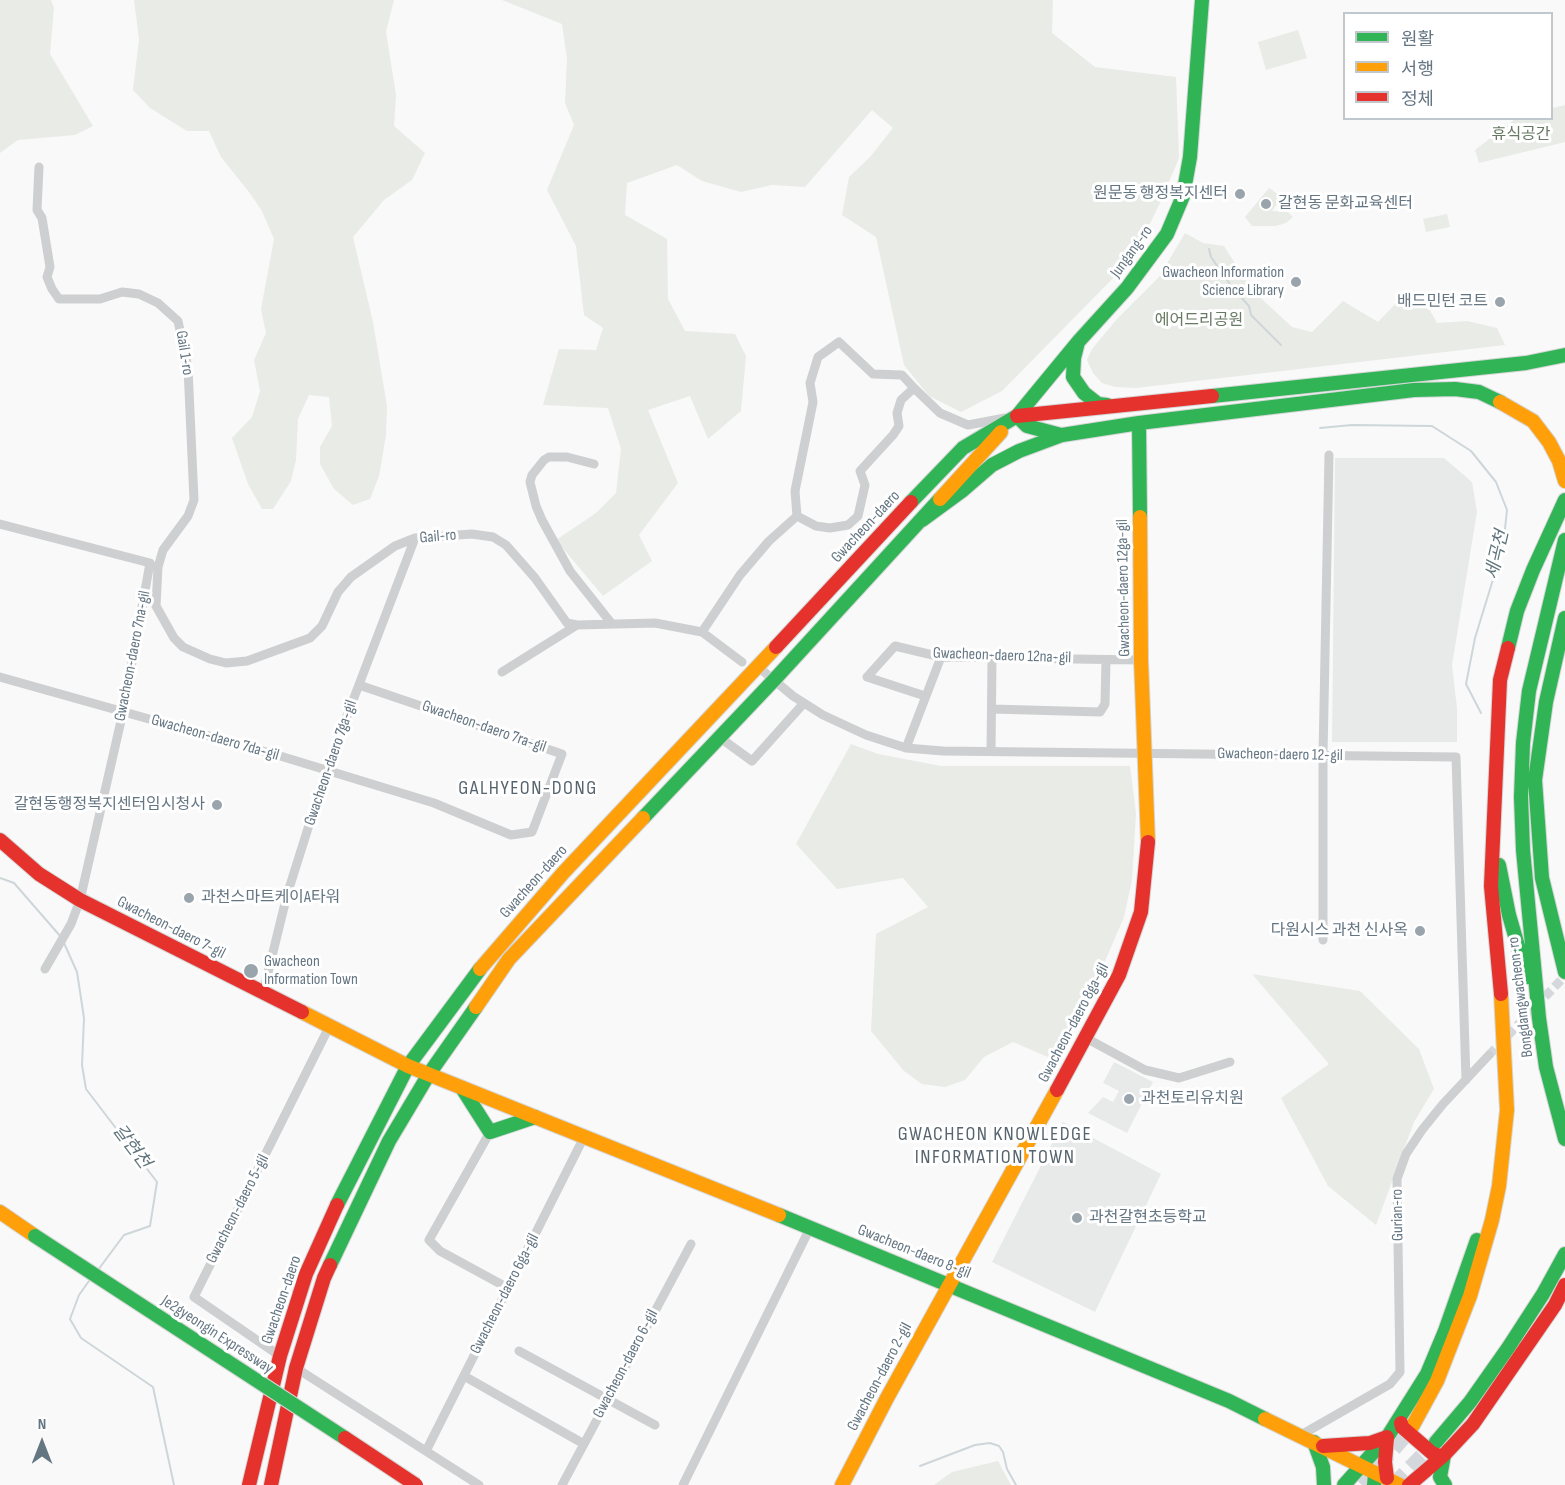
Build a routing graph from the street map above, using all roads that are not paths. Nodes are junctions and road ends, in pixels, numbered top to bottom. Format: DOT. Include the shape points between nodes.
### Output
graph roads {
  1 [pos="1202,0"];
  2 [pos="39,167"];
  3 [pos="1078,342"];
  4 [pos="1565,355"];
  5 [pos="914,388"];
  6 [pos="1114,406"];
  7 [pos="1017,416"];
  8 [pos="1139,423"];
  9 [pos="1062,435"];
  10 [pos="1329,455"];
  11 [pos="953,458"];
  12 [pos="594,464"];
  13 [pos="961,474"];
  14 [pos="1564,478"];
  15 [pos="1565,500"];
  16 [pos="797,516"];
  17 [pos="922,520"];
  18 [pos="0,524"];
  19 [pos="415,538"];
  20 [pos="1565,540"];
  21 [pos="156,606"];
  22 [pos="1565,618"];
  23 [pos="612,624"];
  24 [pos="577,625"];
  25 [pos="702,632"];
  26 [pos="941,657"];
  27 [pos="992,659"];
  28 [pos="1106,660"];
  29 [pos="1141,660"];
  30 [pos="742,662"];
  31 [pos="757,666"];
  32 [pos="502,672"];
  33 [pos="0,677"];
  34 [pos="774,680"];
  35 [pos="359,685"];
  36 [pos="925,696"];
  37 [pos="804,703"];
  38 [pos="992,709"];
  39 [pos="123,712"];
  40 [pos="719,737"];
  41 [pos="906,748"];
  42 [pos="991,751"];
  43 [pos="1145,754"];
  44 [pos="1323,755"];
  45 [pos="326,771"];
  46 [pos="1492,829"];
  47 [pos="0,840"];
  48 [pos="80,900"];
  49 [pos="1323,940"];
  50 [pos="45,969"];
  51 [pos="1565,972"];
  52 [pos="263,993"];
  53 [pos="1539,1018"];
  54 [pos="329,1027"];
  55 [pos="1086,1038"];
  56 [pos="1489,1055"];
  57 [pos="1230,1062"];
  58 [pos="408,1066"];
  59 [pos="429,1074"];
  60 [pos="1466,1080"];
  61 [pos="462,1088"];
  62 [pos="535,1117"];
  63 [pos="490,1132"];
  64 [pos="584,1137"];
  65 [pos="1565,1139"];
  66 [pos="1498,1186"];
  67 [pos="0,1212"];
  68 [pos="0,1225"];
  69 [pos="810,1228"];
  70 [pos="33,1241"];
  71 [pos="691,1244"];
  72 [pos="1565,1254"];
  73 [pos="949,1284"];
  74 [pos="1565,1286"];
  75 [pos="508,1288"];
  76 [pos="519,1351"];
  77 [pos="280,1356"];
  78 [pos="296,1368"];
  79 [pos="464,1376"];
  80 [pos="608,1399"];
  81 [pos="1399,1420"];
  82 [pos="656,1425"];
  83 [pos="1412,1426"];
  84 [pos="1387,1437"];
  85 [pos="1313,1441"];
  86 [pos="1437,1442"];
  87 [pos="584,1444"];
  88 [pos="426,1451"];
  89 [pos="1443,1456"];
  90 [pos="1375,1475"];
  91 [pos="249,1485"];
  92 [pos="271,1485"];
  93 [pos="398,1485"];
  94 [pos="416,1485"];
  95 [pos="479,1485"];
  96 [pos="562,1485"];
  97 [pos="683,1485"];
  98 [pos="842,1485"];
  99 [pos="1324,1485"];
  100 [pos="1344,1485"];
  101 [pos="1400,1485"];
  102 [pos="1409,1485"];
  103 [pos="1445,1485"];
  1 -- 3 [label="main road, Jungang-ro" via="1190,157 1183,196 1167,234 1127,288"];
  2 -- 21 [label="street, Gail 1-ro" via="36,210 42,218 50,267 47,277 59,299 100,299 122,292 139,294 158,303 178,321 183,337 194,500 188,516 163,550"];
  3 -- 6 [label="main road" via="1073,377 1098,404"];
  3 -- 7 [label="main road, Jungang-ro"];
  4 -- 6 [label="main road" via="1386,380"];
  5 -- 7 [label="street" via="939,413 968,425"];
  5 -- 16 [label="street" via="901,400 899,426 860,471 865,485 858,516 848,525 830,528"];
  5 -- 16 [label="street" via="902,375 873,374 839,342 818,357 810,383 813,402 795,491"];
  6 -- 7 [label="main road"];
  7 -- 9 [label="main road" via="1027,426"];
  7 -- 11 [label="main road, Gwacheon-daero"];
  7 -- 13 [label="main road, Jungang-ro"];
  8 -- 9 [label="main road"];
  8 -- 14 [label="main road" via="1414,390 1479,392 1533,421 1548,442"];
  8 -- 29 [label="main road, Gwacheon-daero 12ga-gil"];
  9 -- 17 [label="main road" via="992,465"];
  10 -- 44 [label="street"];
  11 -- 13 [label="main road" via="962,461"];
  11 -- 31 [label="main road, Gwacheon-daero"];
  12 -- 23 [label="street" via="549,457 530,482 542,520 570,571"];
  13 -- 17 [label="main road, Jungang-ro"];
  15 -- 46 [label="main road" via="1517,611 1500,680"];
  16 -- 25 [label="street" via="740,575"];
  17 -- 34 [label="main road, Gwacheon-daero"];
  18 -- 39 [label="street, Gwacheon-daero 7na-gil" via="150,563"];
  19 -- 21 [label="street, Gail-ro" via="395,546 351,577 338,592 322,626 310,638 247,662 226,663 183,647"];
  19 -- 24 [label="street, Gail-ro" via="472,534 494,537 518,557 563,619"];
  19 -- 35 [label="street, Gwacheon-daero 7ga-gil"];
  20 -- 53 [label="main road, Bongdamgwacheon-ro" via="1529,691 1522,753 1523,850"];
  22 -- 51 [label="main road" via="1546,702 1535,780 1542,878"];
  23 -- 24 [label="street"];
  23 -- 25 [label="street" via="655,623"];
  24 -- 32 [label="street"];
  25 -- 30 [label="street"];
  26 -- 27 [label="street, Gwacheon-daero 12na-gil"];
  26 -- 36 [label="street"];
  26 -- 36 [label="street, Gwacheon-daero 12na-gil" via="895,646 867,677"];
  27 -- 28 [label="street, Gwacheon-daero 12na-gil"];
  27 -- 38 [label="street"];
  28 -- 29 [label="street, Gwacheon-daero 12na-gil"];
  28 -- 38 [label="street" via="1105,704 1100,712"];
  29 -- 43 [label="main road, Gwacheon-daero 12ga-gil"];
  31 -- 34 [label="street, Gwacheon-daero 12-gil"];
  31 -- 58 [label="main road, Gwacheon-daero" via="492,953"];
  33 -- 39 [label="street, Gwacheon-daero 7da-gil"];
  34 -- 37 [label="street, Gwacheon-daero 12-gil"];
  34 -- 40 [label="main road, Gwacheon-daero"];
  35 -- 45 [label="street, Gwacheon-daero 7ga-gil"];
  35 -- 45 [label="street, Gwacheon-daero 7ra-gil" via="562,754 532,832 511,835 434,803"];
  36 -- 41 [label="street"];
  37 -- 40 [label="street" via="752,761"];
  37 -- 41 [label="street, Gwacheon-daero 12-gil" via="866,735"];
  38 -- 42 [label="street"];
  39 -- 45 [label="street, Gwacheon-daero 7da-gil"];
  39 -- 48 [label="street, Gwacheon-daero 7na-gil"];
  40 -- 59 [label="main road, Gwacheon-daero" via="509,959"];
  41 -- 42 [label="street, Gwacheon-daero 12-gil"];
  42 -- 43 [label="street, Gwacheon-daero 12-gil"];
  43 -- 44 [label="street, Gwacheon-daero 12-gil"];
  43 -- 55 [label="main road, Gwacheon-daero 8ga-gil" via="1149,834 1141,912 1119,975"];
  44 -- 49 [label="street"];
  44 -- 60 [label="street, Gwacheon-daero 12-gil" via="1456,757"];
  45 -- 52 [label="street, Gwacheon-daero 7ga-gil" via="287,895"];
  46 -- 53 [label="main road" via="1509,915"];
  46 -- 66 [label="main road" via="1491,886 1507,1093"];
  47 -- 48 [label="main road, Gwacheon-daero 7-gil" via="39,874"];
  48 -- 50 [label="street"];
  48 -- 52 [label="main road, Gwacheon-daero 7-gil"];
  52 -- 54 [label="main road, Gwacheon-daero 7-gil"];
  53 -- 65 [label="main road, Bongdamgwacheon-ro" via="1546,1067"];
  54 -- 58 [label="main road, Gwacheon-daero 7-gil"];
  54 -- 77 [label="street, Gwacheon-daero 5-gil" via="194,1297"];
  55 -- 57 [label="street" via="1145,1070 1179,1078"];
  55 -- 73 [label="main road, Gwacheon-daero 8ga-gil"];
  56 -- 60 [label="street, Gurian-ro"];
  58 -- 59 [label="main road, Gwacheon-daero 8-gil"];
  58 -- 77 [label="main road, Gwacheon-daero" via="317,1248"];
  59 -- 61 [label="main road, Gwacheon-daero 8-gil"];
  59 -- 78 [label="main road, Gwacheon-daero" via="389,1141 324,1278"];
  60 -- 85 [label="street, Gurian-ro" via="1422,1130 1406,1154 1397,1179 1400,1372 1390,1384"];
  61 -- 62 [label="main road, Gwacheon-daero 8-gil"];
  61 -- 63 [label="main road"];
  62 -- 63 [label="main road"];
  62 -- 64 [label="main road, Gwacheon-daero 8-gil"];
  63 -- 75 [label="street" via="429,1240 440,1251"];
  64 -- 69 [label="main road, Gwacheon-daero 8-gil"];
  64 -- 75 [label="street, Gwacheon-daero 6ga-gil"];
  66 -- 81 [label="main road" via="1427,1374"];
  66 -- 83 [label="main road" via="1470,1296 1437,1381"];
  67 -- 70 [label="main road, Je2gyeongin Expressway"];
  68 -- 70 [label="main road, Je2gyeongin Expressway"];
  69 -- 73 [label="main road, Gwacheon-daero 8-gil"];
  69 -- 97 [label="street"];
  70 -- 93 [label="main road, Je2gyeongin Expressway"];
  70 -- 94 [label="main road, Je2gyeongin Expressway, bridge"];
  71 -- 80 [label="street, Gwacheon-daero 6-gil"];
  72 -- 86 [label="main road" via="1508,1348"];
  73 -- 85 [label="main road, Gwacheon-daero 8-gil" via="1229,1401"];
  73 -- 98 [label="main road, Gwacheon-daero 2-gil"];
  74 -- 89 [label="main road" via="1473,1424"];
  75 -- 79 [label="street, Gwacheon-daero 6ga-gil"];
  76 -- 80 [label="street"];
  77 -- 91 [label="main road, Gwacheon-daero"];
  78 -- 88 [label="street"];
  78 -- 92 [label="main road, Gwacheon-daero"];
  79 -- 87 [label="street"];
  79 -- 88 [label="street, Gwacheon-daero 6ga-gil"];
  80 -- 82 [label="street"];
  80 -- 87 [label="street, Gwacheon-daero 6-gil"];
  81 -- 84 [label="main road"];
  81 -- 89 [label="main road" via="1402,1428 1432,1454"];
  84 -- 85 [label="main road" via="1370,1443"];
  84 -- 90 [label="main road"];
  84 -- 90 [label="main road" via="1385,1462"];
  85 -- 90 [label="main road, Gwacheon-daero 8-gil"];
  85 -- 99 [label="main road" via="1323,1467"];
  87 -- 96 [label="street, Gwacheon-daero 6-gil"];
  88 -- 95 [label="street"];
  89 -- 102 [label="main road"];
  89 -- 103 [label="main road" via="1440,1477"];
  90 -- 100 [label="main road"];
  90 -- 101 [label="main road, Gwacheon-daero 8-gil"];
}
